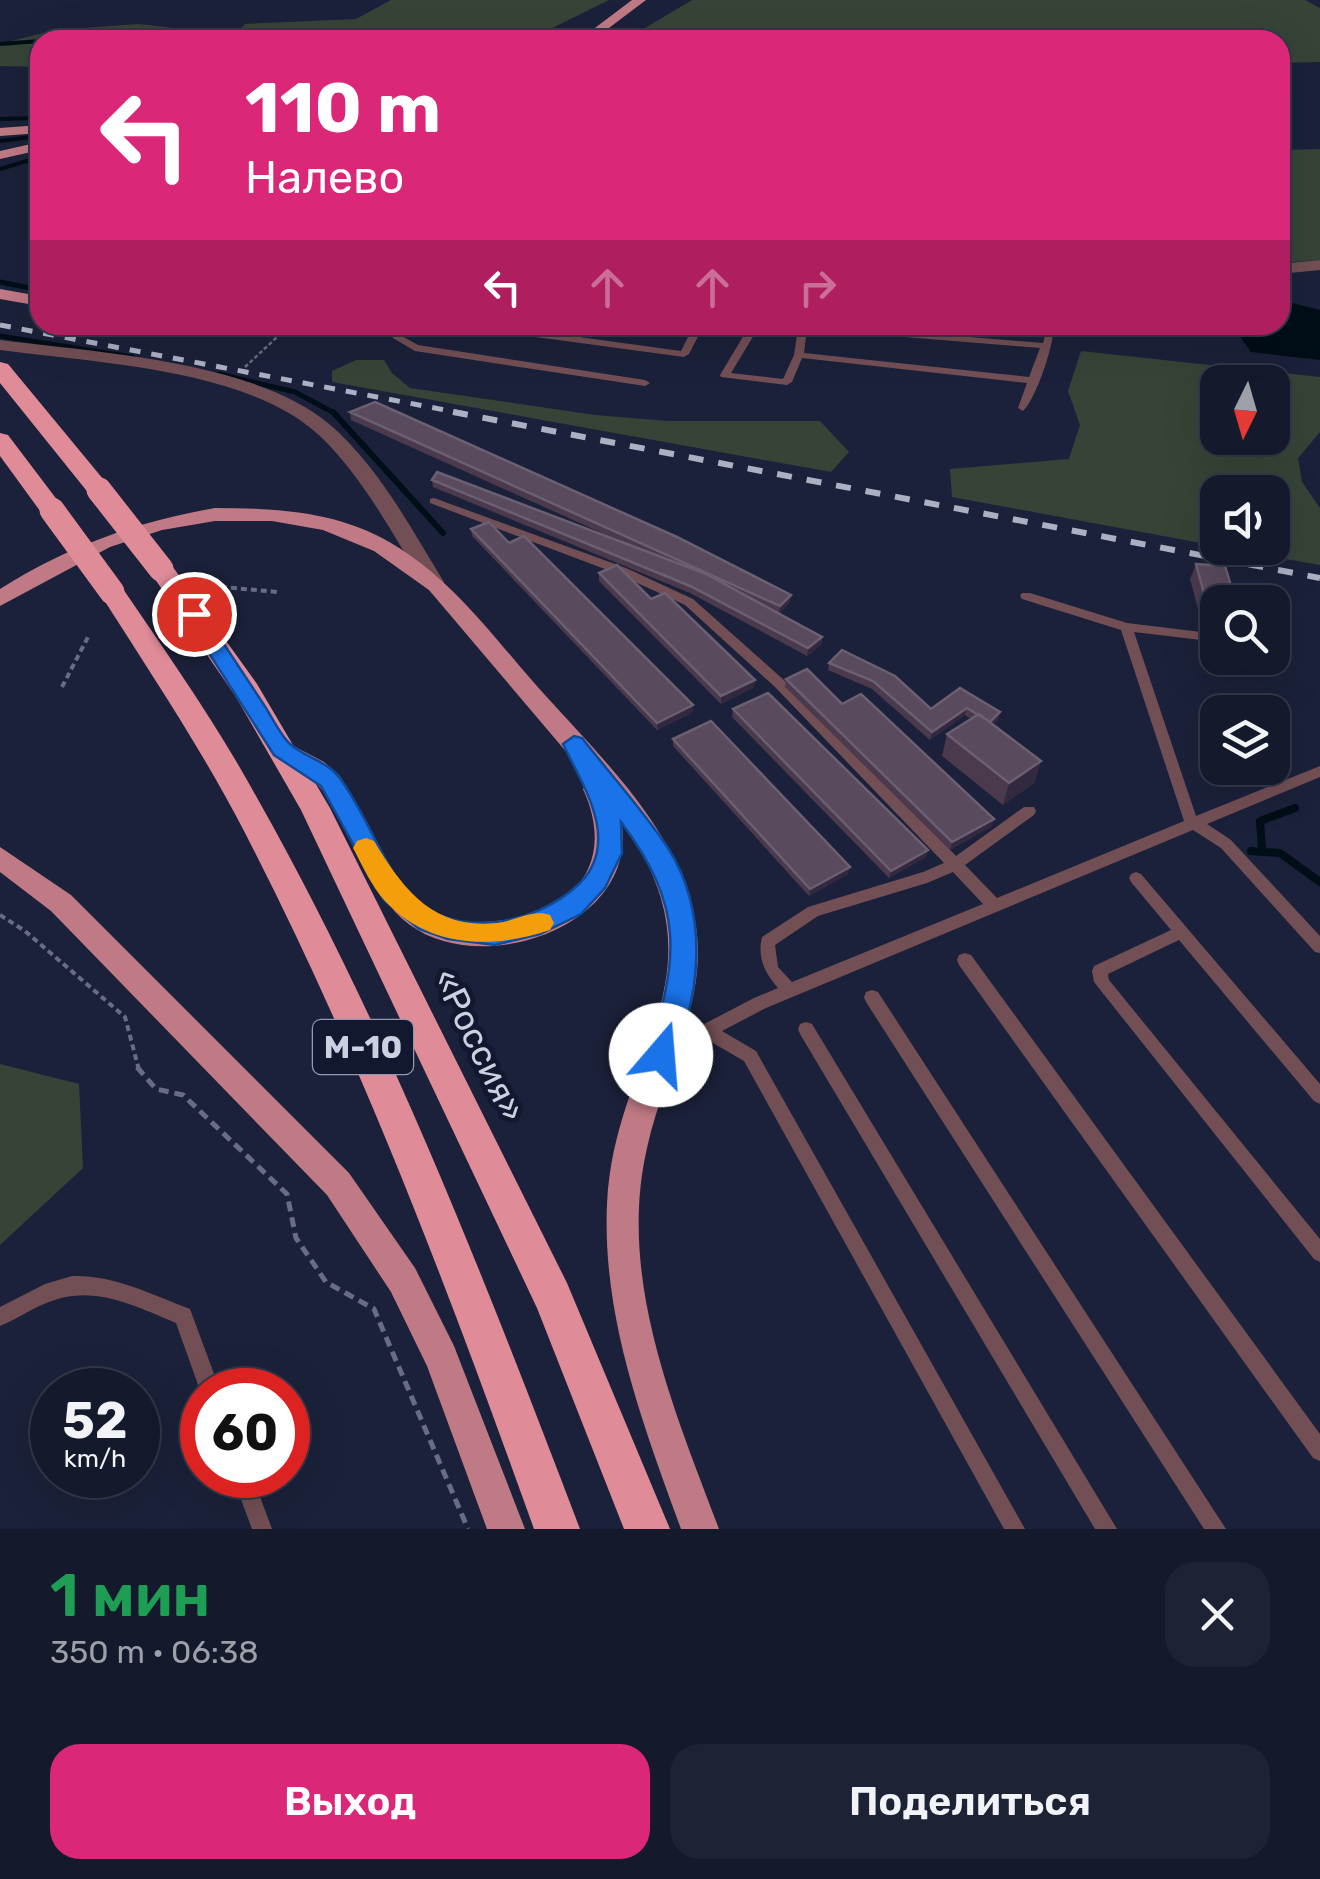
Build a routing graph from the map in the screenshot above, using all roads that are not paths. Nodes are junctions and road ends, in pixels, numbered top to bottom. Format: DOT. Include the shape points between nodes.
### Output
graph roads {
  1 [pos="640,0"];
  2 [pos="618,14"];
  3 [pos="585,30"];
  4 [pos="598,30"];
  5 [pos="30,130"];
  6 [pos="0,132"];
  7 [pos="30,148"];
  8 [pos="0,155"];
  9 [pos="1320,265"];
  10 [pos="1290,268"];
  11 [pos="0,294"];
  12 [pos="30,300"];
  13 [pos="396,335"];
  14 [pos="544,335"];
  15 [pos="694,335"];
  16 [pos="749,335"];
  17 [pos="802,335"];
  18 [pos="913,335"];
  19 [pos="1048,335"];
  20 [pos="0,345"];
  21 [pos="1047,346"];
  22 [pos="800,355"];
  23 [pos="0,369"];
  24 [pos="1035,381"];
  25 [pos="645,382"];
  26 [pos="1023,408"];
  27 [pos="0,440"];
  28 [pos="434,501"];
  29 [pos="434,582"];
  30 [pos="1026,596"];
  31 [pos="0,600"];
  32 [pos="1126,627"];
  33 [pos="1200,636"];
  34 [pos="574,744"];
  35 [pos="282,749"];
  36 [pos="1320,771"];
  37 [pos="1028,811"];
  38 [pos="1191,821"];
  39 [pos="0,857"];
  40 [pos="957,862"];
  41 [pos="1136,878"];
  42 [pos="995,906"];
  43 [pos="1179,933"];
  44 [pos="1320,947"];
  45 [pos="965,960"];
  46 [pos="790,991"];
  47 [pos="872,997"];
  48 [pos="806,1029"];
  49 [pos="709,1032"];
  50 [pos="661,1055"];
  51 [pos="1320,1096"];
  52 [pos="1320,1253"];
  53 [pos="0,1317"];
  54 [pos="202,1368"];
  55 [pos="1320,1451"];
  56 [pos="251,1498"];
  57 [pos="262,1529"];
  58 [pos="506,1529"];
  59 [pos="557,1529"];
  60 [pos="648,1529"];
  61 [pos="700,1529"];
  62 [pos="1015,1529"];
  63 [pos="1107,1529"];
  64 [pos="1216,1529"];
  1 -- 2 [label="main road"];
  2 -- 3 [label="main road"];
  2 -- 4 [label="main road"];
  5 -- 6 [label="main road"];
  7 -- 8 [label="main road"];
  9 -- 10 [label="street"];
  11 -- 12 [label="main road"];
  13 -- 25 [label="lane" via="415,348"];
  14 -- 15 [label="lane" via="684,354"];
  16 -- 22 [label="lane" via="725,375 787,382"];
  17 -- 22 [label="lane"];
  18 -- 21 [label="lane"];
  19 -- 21 [label="lane"];
  20 -- 29 [label="street" via="255,391 304,413 368,480"];
  21 -- 24 [label="lane"];
  22 -- 24 [label="lane"];
  23 -- 35 [label="highway, «Россия» / М-10, bridge" via="161,569"];
  24 -- 26 [label="lane"];
  27 -- 59 [label="highway, М-10, bridge" via="112,592 260,830 332,977 483,1328"];
  28 -- 40 [label="lane" via="688,602"];
  29 -- 31 [label="main road" via="342,528 278,514 222,513 111,538"];
  29 -- 34 [label="main road"];
  30 -- 32 [label="lane"];
  32 -- 33 [label="lane"];
  32 -- 38 [label="lane"];
  34 -- 35 [label="main road" via="607,813 612,840 604,868 587,894 556,917 495,934 448,929 405,906 329,780"];
  34 -- 50 [label="main road" via="659,855 676,892 685,960"];
  35 -- 60 [label="highway, «Россия» / М-10" via="553,1297"];
  36 -- 38 [label="lane"];
  37 -- 40 [label="lane"];
  38 -- 42 [label="lane"];
  38 -- 44 [label="lane" via="1226,844"];
  39 -- 58 [label="main road" via="61,903 338,1184 403,1280 442,1358"];
  40 -- 42 [label="lane"];
  40 -- 46 [label="lane" via="813,910 767,942 771,969"];
  41 -- 43 [label="lane"];
  42 -- 46 [label="lane"];
  43 -- 51 [label="lane"];
  43 -- 52 [label="lane" via="1100,971 1102,982"];
  45 -- 55 [label="lane"];
  46 -- 49 [label="lane"];
  47 -- 64 [label="lane"];
  48 -- 63 [label="lane"];
  49 -- 50 [label="lane"];
  49 -- 62 [label="lane" via="750,1056"];
  50 -- 61 [label="main road" via="631,1150 621,1257 640,1353"];
  53 -- 54 [label="lane" via="45,1290 100,1283 183,1316"];
  56 -- 57 [label="lane"];
}
